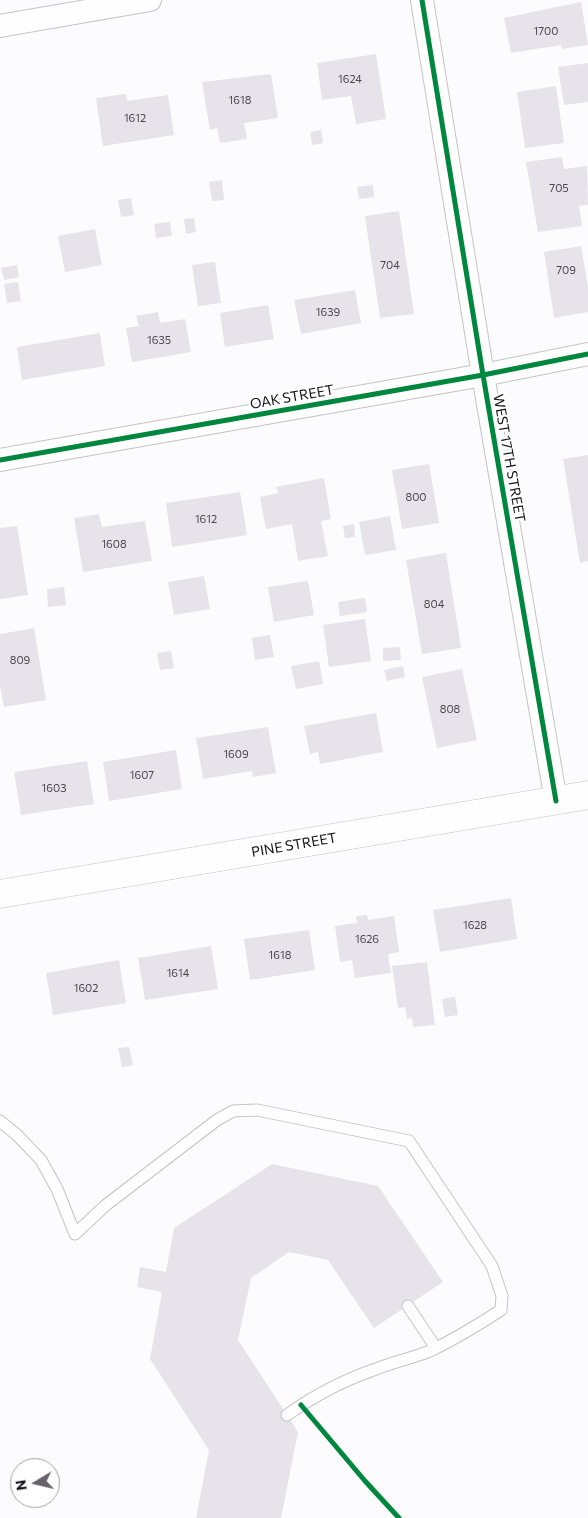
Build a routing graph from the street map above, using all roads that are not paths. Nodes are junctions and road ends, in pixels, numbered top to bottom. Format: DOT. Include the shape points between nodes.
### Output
graph roads {
  1 [pos="150,0"];
  2 [pos="422,0"];
  3 [pos="0,26"];
  4 [pos="588,354"];
  5 [pos="483,375"];
  6 [pos="0,460"];
  7 [pos="588,795"];
  8 [pos="556,801"];
  9 [pos="0,894"];
  10 [pos="0,1120"];
  11 [pos="408,1306"];
  12 [pos="436,1348"];
  13 [pos="287,1415"];
  1 -- 3 [label="street"];
  2 -- 5 [label="street, WEST 17TH STREET"];
  4 -- 5 [label="street, OAK STREET"];
  5 -- 6 [label="street, OAK STREET"];
  5 -- 8 [label="street, WEST 17TH STREET"];
  7 -- 8 [label="street, PINE STREET"];
  8 -- 9 [label="street, PINE STREET"];
  10 -- 12 [label="lane" via="41,1160 75,1234 106,1205 233,1111 257,1110 409,1141 492,1266 502,1296 500,1310"];
  11 -- 12 [label="lane"];
  12 -- 13 [label="lane" via="340,1383"];
}
